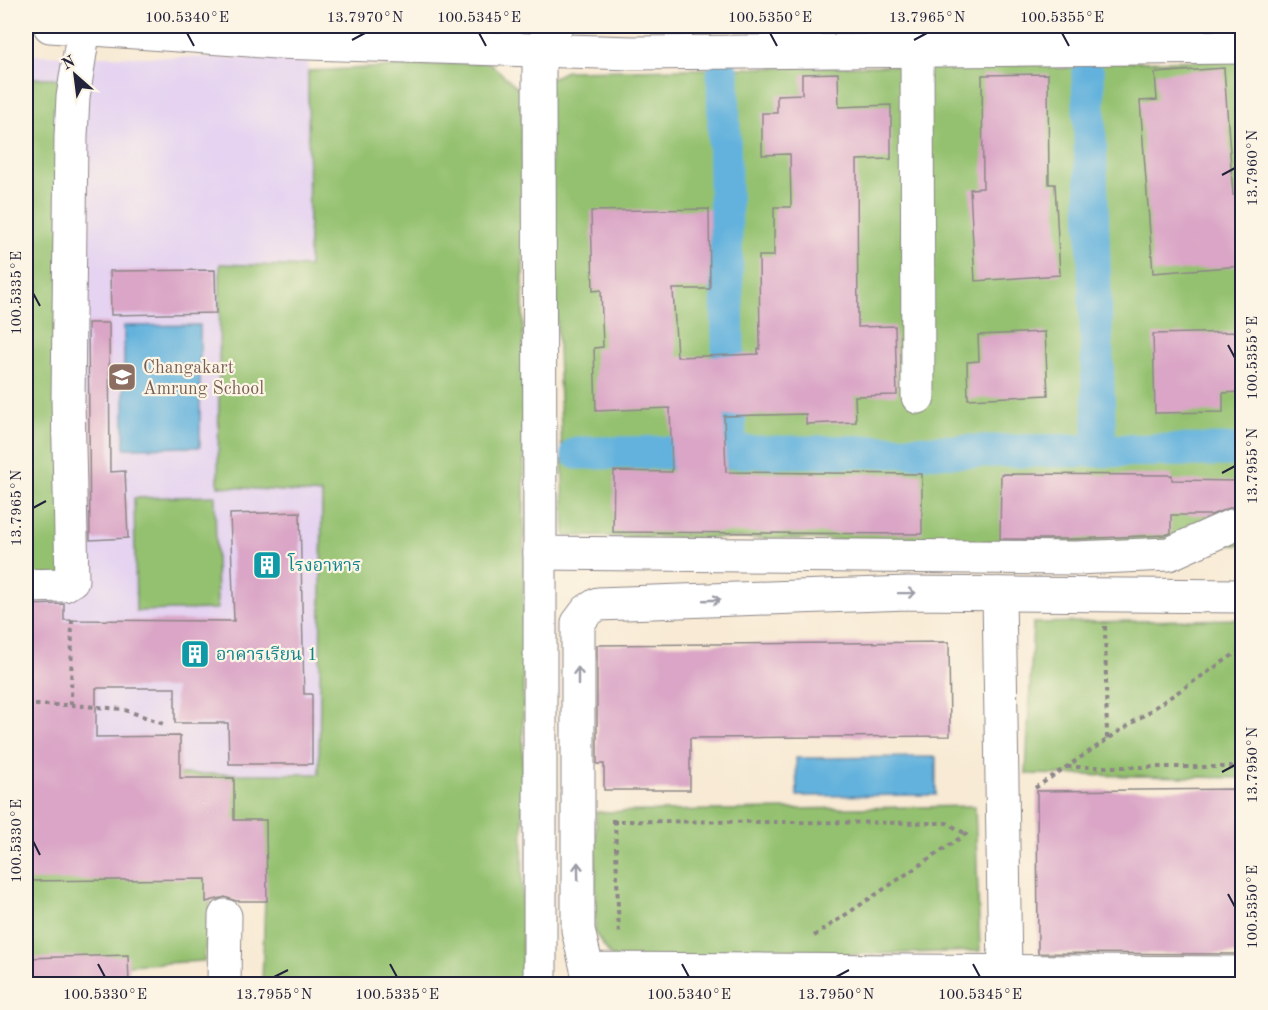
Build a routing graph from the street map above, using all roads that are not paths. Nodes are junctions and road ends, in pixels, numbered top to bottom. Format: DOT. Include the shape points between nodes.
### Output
graph roads {
  1 [pos="50,26"];
  2 [pos="84,28"];
  3 [pos="307,34"];
  4 [pos="1026,37"];
  5 [pos="547,38"];
  6 [pos="1242,47"];
  7 [pos="917,50"];
  8 [pos="918,397"];
  9 [pos="1231,526"];
  10 [pos="540,553"];
  11 [pos="26,586"];
  12 [pos="999,594"];
  13 [pos="1242,596"];
  14 [pos="225,916"];
  15 [pos="1005,972"];
  16 [pos="1242,973"];
  17 [pos="224,984"];
  18 [pos="540,984"];
  1 -- 2 [label="street"];
  2 -- 3 [label="street"];
  2 -- 11 [label="street" via="70,136 68,402 72,580 64,585"];
  3 -- 5 [label="street"];
  4 -- 6 [label="street"];
  4 -- 7 [label="street"];
  5 -- 7 [label="street" via="633,53"];
  5 -- 10 [label="street"];
  7 -- 8 [label="street"];
  9 -- 10 [label="street" via="1169,554 1064,558"];
  10 -- 18 [label="street"];
  12 -- 13 [label="street"];
  12 -- 15 [label="street"];
  15 -- 12 [label="street, one-way" via="586,969 578,930 578,623 587,611 598,604 908,593"];
  14 -- 17 [label="street"];
  15 -- 16 [label="street"];
}
